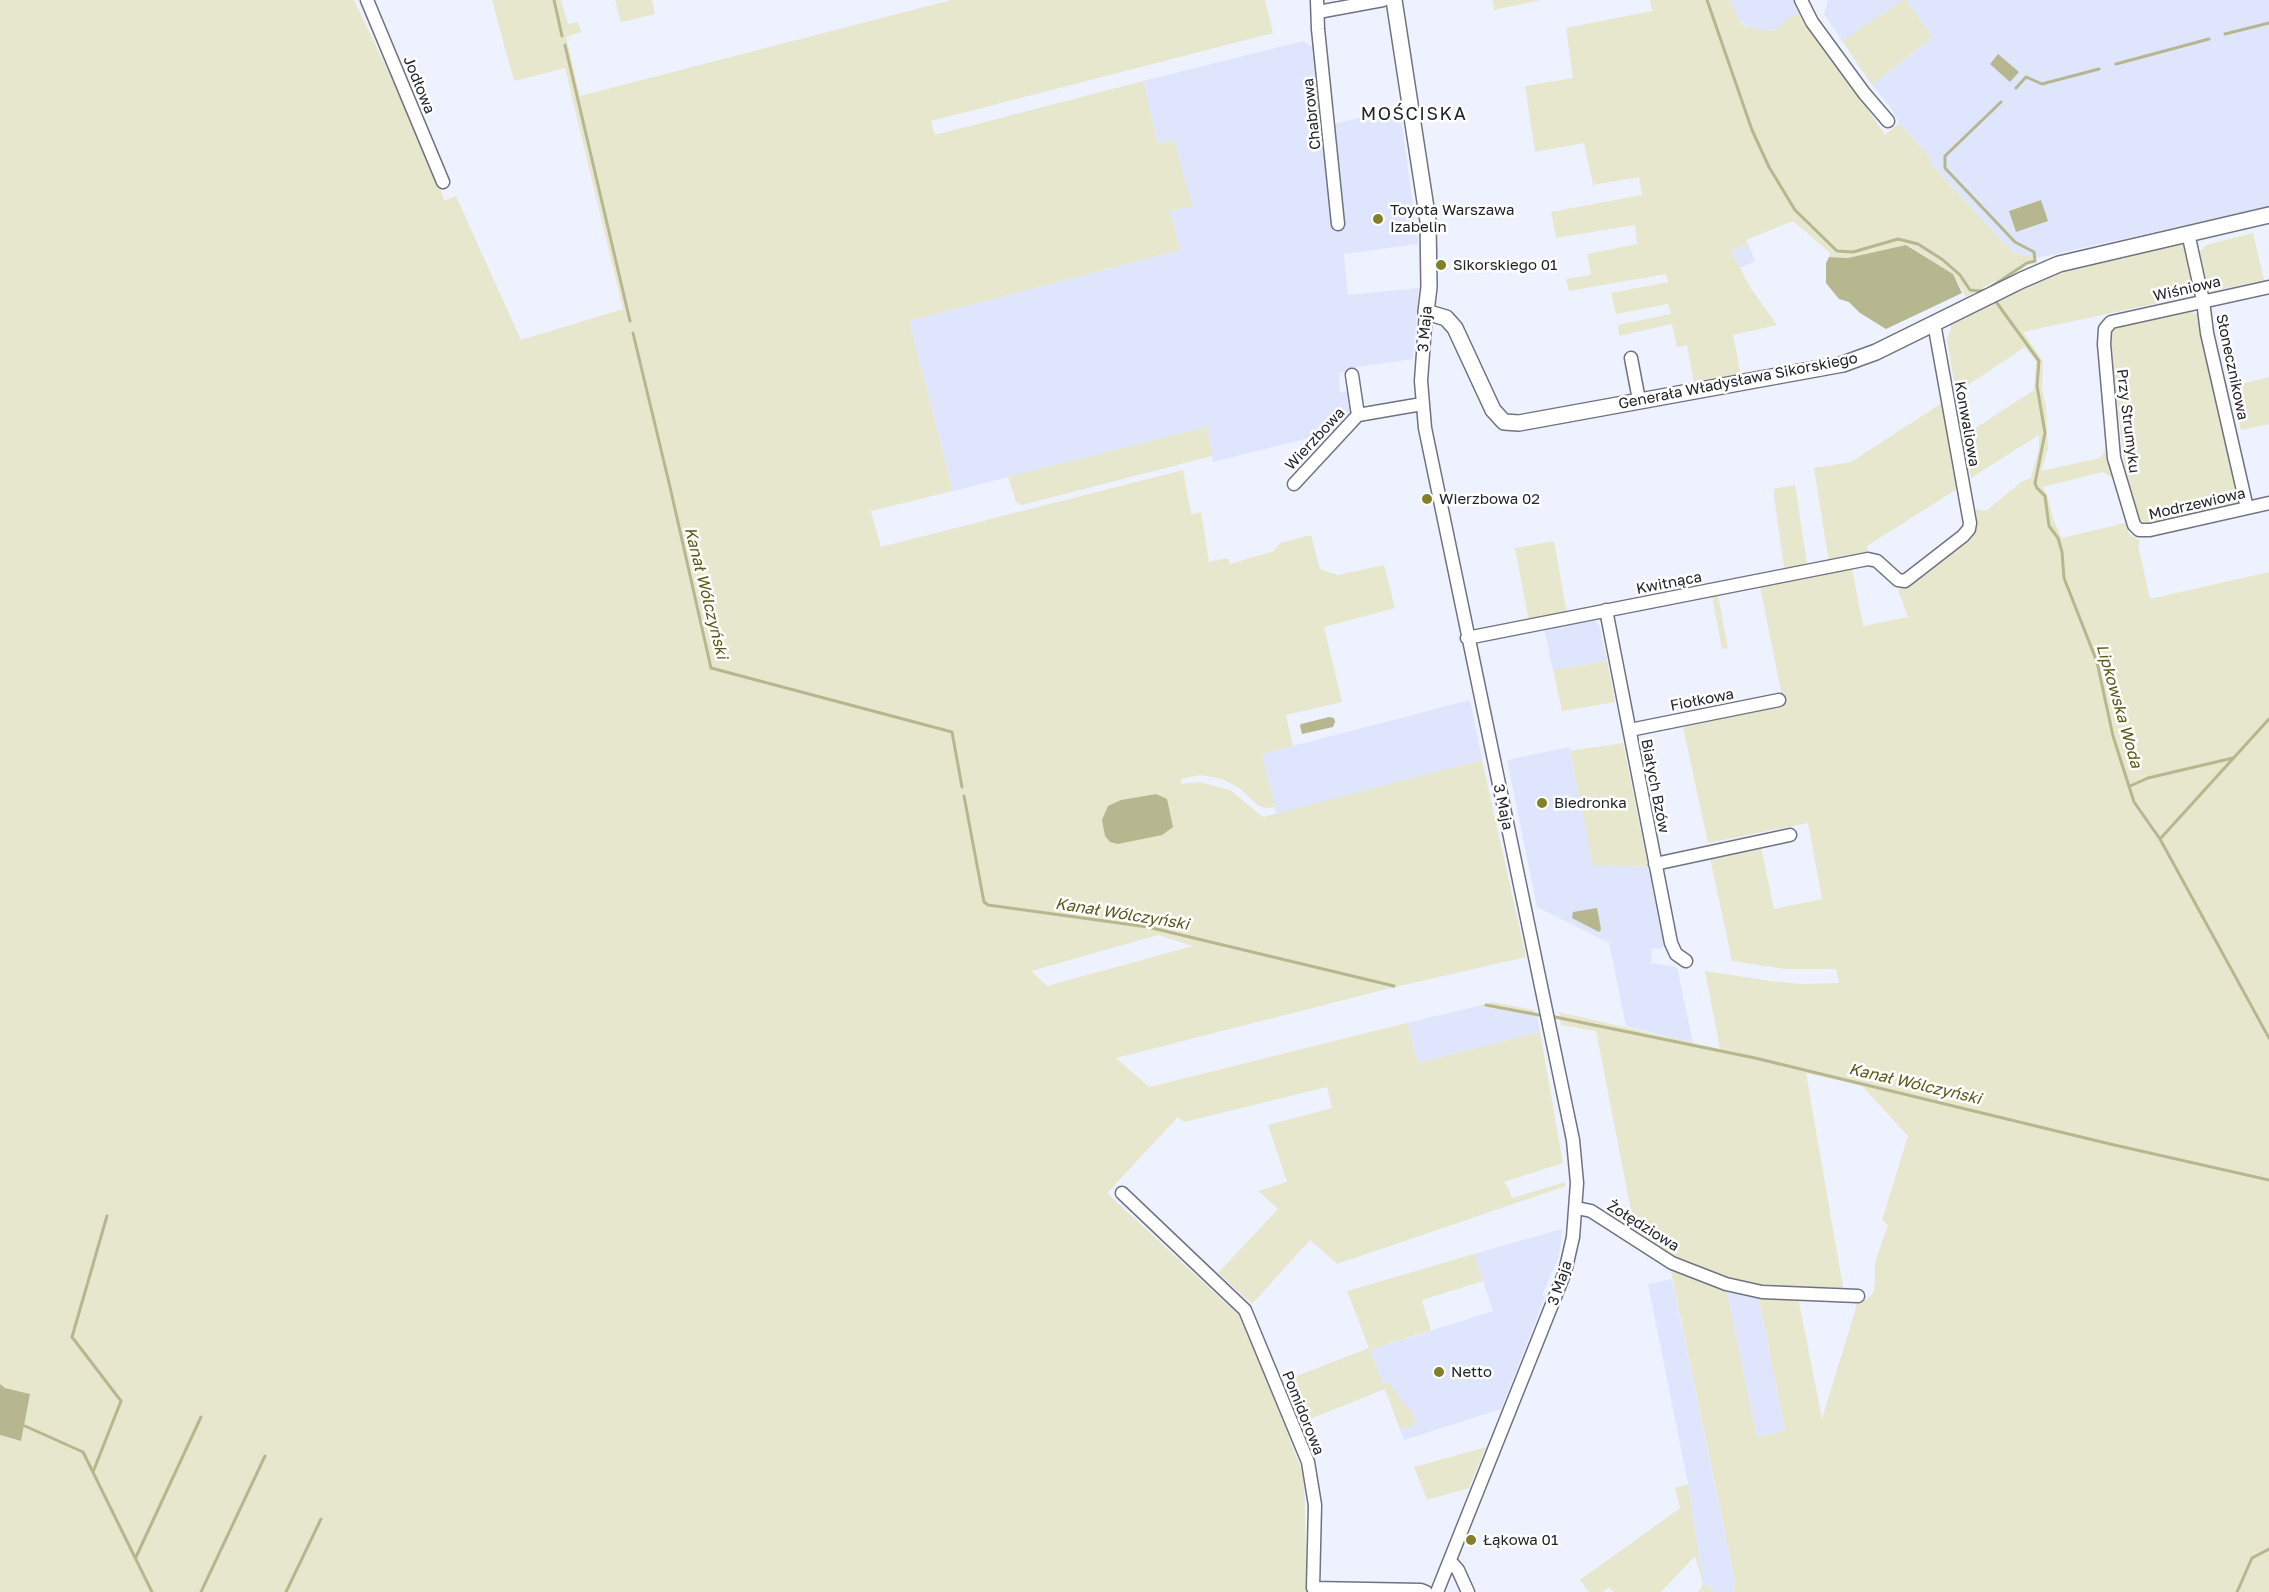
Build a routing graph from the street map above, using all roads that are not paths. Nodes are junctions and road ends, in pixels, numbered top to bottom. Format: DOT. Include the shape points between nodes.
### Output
graph roads {
  1 [pos="367,0"];
  2 [pos="1383,0"];
  3 [pos="1394,0"];
  4 [pos="1801,0"];
  5 [pos="1318,6"];
  6 [pos="1888,121"];
  7 [pos="443,182"];
  8 [pos="2269,215"];
  9 [pos="1338,224"];
  10 [pos="2188,233"];
  11 [pos="2269,287"];
  12 [pos="2203,301"];
  13 [pos="1426,312"];
  14 [pos="2111,322"];
  15 [pos="1934,323"];
  16 [pos="1631,357"];
  17 [pos="1352,375"];
  18 [pos="1639,400"];
  19 [pos="1422,404"];
  20 [pos="1358,415"];
  21 [pos="1294,484"];
  22 [pos="2269,503"];
  23 [pos="2247,508"];
  24 [pos="2134,525"];
  25 [pos="1877,561"];
  26 [pos="1606,610"];
  27 [pos="1467,638"];
  28 [pos="1779,700"];
  29 [pos="1630,730"];
  30 [pos="1790,835"];
  31 [pos="1655,864"];
  32 [pos="1686,961"];
  33 [pos="1122,1193"];
  34 [pos="1576,1208"];
  35 [pos="1858,1296"];
  36 [pos="1450,1561"];
  37 [pos="1426,1592"];
  38 [pos="1437,1592"];
  39 [pos="1467,1592"];
  1 -- 7 [label="street, Jodłowa"];
  2 -- 5 [label="street"];
  3 -- 13 [label="main road, 3 Maja" via="1428,221"];
  4 -- 6 [label="street" via="1812,22"];
  5 -- 9 [label="street, Chabrowa"];
  8 -- 10 [label="main road, Generała Władysława Sikorskiego"];
  10 -- 12 [label="street, Słonecznikowa"];
  10 -- 15 [label="main road, Generała Władysława Sikorskiego" via="2058,264"];
  11 -- 12 [label="street, Wiśniowa"];
  12 -- 14 [label="street, Wiśniowa"];
  12 -- 23 [label="street, Słonecznikowa"];
  13 -- 18 [label="main road, Generała Władysława Sikorskiego" via="1446,318 1456,328 1493,410 1504,422 1519,423"];
  13 -- 19 [label="street, 3 Maja"];
  14 -- 24 [label="street, Przy Strumyku" via="2105,329 2104,344 2114,458"];
  15 -- 18 [label="main road, Generała Władysława Sikorskiego" via="1843,364"];
  15 -- 25 [label="street, Konwaliowa" via="1969,529 1905,581 1891,576"];
  16 -- 18 [label="street"];
  17 -- 20 [label="street, Wierzbowa"];
  19 -- 20 [label="street, Wierzbowa"];
  19 -- 27 [label="street, 3 Maja"];
  20 -- 21 [label="street, Wierzbowa"];
  22 -- 23 [label="street, Modrzewiowa"];
  23 -- 24 [label="street, Modrzewiowa" via="2150,531"];
  25 -- 26 [label="street, Kwitnąca" via="1868,559"];
  26 -- 27 [label="street, Kwitnąca"];
  26 -- 29 [label="street, Białych Bzów"];
  27 -- 34 [label="street, 3 Maja" via="1573,1140"];
  28 -- 29 [label="street, Fiołkowa"];
  29 -- 31 [label="street, Białych Bzów"];
  30 -- 31 [label="street"];
  31 -- 32 [label="street, Białych Bzów" via="1671,943 1676,954"];
  33 -- 37 [label="street, Pomidorowa" via="1245,1310 1308,1462 1315,1505 1313,1588"];
  34 -- 35 [label="street, Żołędziowa" via="1591,1211 1660,1256 1726,1284 1761,1292"];
  34 -- 36 [label="street, 3 Maja" via="1570,1254 1555,1300"];
  36 -- 38 [label="street, 3 Maja"];
  36 -- 39 [label="street"];
}
